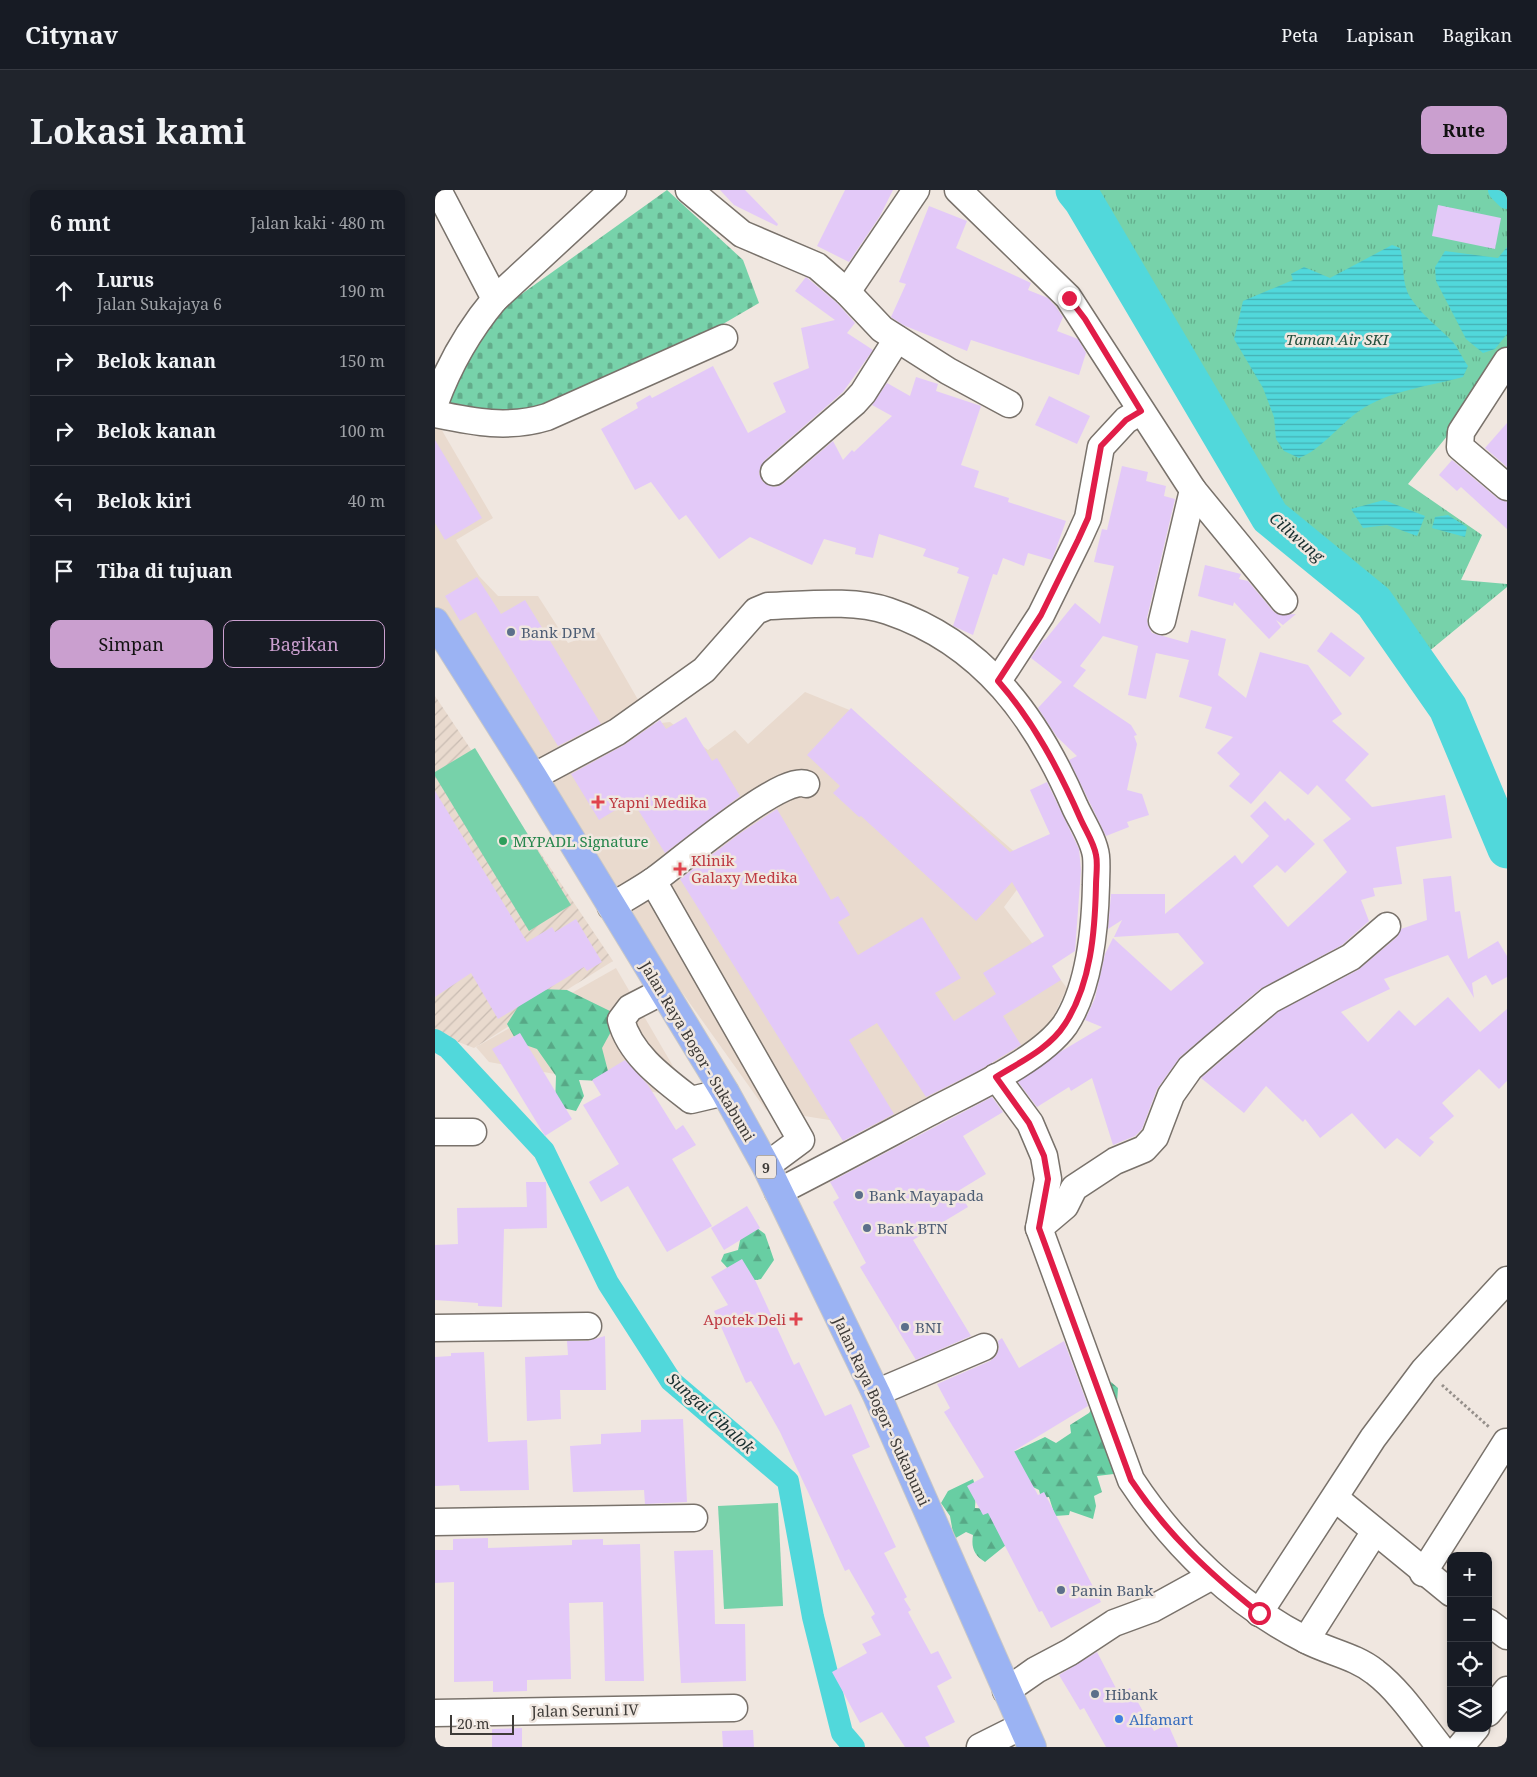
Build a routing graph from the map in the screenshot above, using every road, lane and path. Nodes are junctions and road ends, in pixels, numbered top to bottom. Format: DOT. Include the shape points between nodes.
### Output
graph roads {
  1 [pos="438,190"];
  2 [pos="613,190"];
  3 [pos="689,190"];
  4 [pos="916,190"];
  5 [pos="958,190"];
  6 [pos="847,292"];
  7 [pos="495,299"];
  8 [pos="724,338"];
  9 [pos="897,338"];
  10 [pos="1504,373"];
  11 [pos="435,403"];
  12 [pos="1009,404"];
  13 [pos="1141,411"];
  14 [pos="435,414"];
  15 [pos="774,472"];
  16 [pos="1507,487"];
  17 [pos="1193,490"];
  18 [pos="1284,601"];
  19 [pos="1162,621"];
  20 [pos="435,622"];
  21 [pos="998,681"];
  22 [pos="533,777"];
  23 [pos="805,784"];
  24 [pos="653,881"];
  25 [pos="611,907"];
  26 [pos="1387,926"];
  27 [pos="663,992"];
  28 [pos="996,1077"];
  29 [pos="725,1092"];
  30 [pos="435,1132"];
  31 [pos="473,1132"];
  32 [pos="766,1166"];
  33 [pos="778,1192"];
  34 [pos="1039,1228"];
  35 [pos="1507,1280"];
  36 [pos="588,1326"];
  37 [pos="435,1328"];
  38 [pos="984,1347"];
  39 [pos="1424,1370"];
  40 [pos="876,1392"];
  41 [pos="1506,1442"];
  42 [pos="1335,1498"];
  43 [pos="694,1518"];
  44 [pos="435,1522"];
  45 [pos="1372,1536"];
  46 [pos="1423,1573"];
  47 [pos="1212,1576"];
  48 [pos="1447,1590"];
  49 [pos="1259,1613"];
  50 [pos="1492,1625"];
  51 [pos="1507,1636"];
  52 [pos="1306,1640"];
  53 [pos="1507,1690"];
  54 [pos="1006,1691"];
  55 [pos="734,1708"];
  56 [pos="1492,1708"];
  57 [pos="435,1713"];
  58 [pos="1473,1732"];
  59 [pos="1027,1736"];
  60 [pos="980,1747"];
  61 [pos="1439,1747"];
  62 [pos="1460,1747"];
  1 -- 7 [label="street"];
  2 -- 7 [label="street"];
  3 -- 6 [label="street" via="742,234 817,266"];
  4 -- 6 [label="street"];
  5 -- 13 [label="street" via="1069,298"];
  6 -- 9 [label="street" via="882,329"];
  7 -- 11 [label="street" via="468,334"];
  8 -- 14 [label="street" via="530,423 485,424"];
  9 -- 12 [label="street" via="948,371"];
  9 -- 15 [label="street" via="858,398"];
  10 -- 16 [label="street" via="1459,439 1460,447"];
  13 -- 17 [label="street"];
  13 -- 21 [label="street" via="1126,420 1101,446 1088,518 1041,615"];
  17 -- 18 [label="street"];
  17 -- 19 [label="street"];
  20 -- 22 [label="highway, Jalan Raya Bogor - Sukabumi / 9"];
  21 -- 22 [label="street" via="950,640 886,610 845,605 768,606 757,611 704,670 617,732"];
  21 -- 28 [label="street" via="1046,748 1096,854 1095,926 1078,997 1065,1025 1043,1048"];
  22 -- 25 [label="highway, Jalan Raya Bogor - Sukabumi / 9"];
  23 -- 24 [label="street" via="795,782 766,796"];
  24 -- 25 [label="street"];
  24 -- 32 [label="street" via="801,1140"];
  25 -- 27 [label="highway, Jalan Raya Bogor - Sukabumi / 9"];
  26 -- 34 [label="street" via="1351,957 1270,1000 1213,1048 1190,1068 1171,1095 1155,1137 1145,1149 1115,1161 1074,1188 1065,1206"];
  27 -- 29 [label="highway, Jalan Raya Bogor - Sukabumi / 9"];
  27 -- 29 [label="street" via="630,1008 621,1020 625,1036 664,1079 691,1100"];
  28 -- 33 [label="street"];
  28 -- 34 [label="street" via="1029,1123 1044,1156 1048,1179"];
  29 -- 32 [label="highway, Jalan Raya Bogor - Sukabumi / 9"];
  30 -- 31 [label="street"];
  32 -- 33 [label="highway, Jalan Raya Bogor - Sukabumi / 9"];
  33 -- 40 [label="highway, Jalan Raya Bogor - Sukabumi / 9"];
  34 -- 47 [label="street" via="1131,1480 1153,1514"];
  35 -- 39 [label="street"];
  36 -- 37 [label="street"];
  38 -- 40 [label="street"];
  39 -- 41 [label="path"];
  39 -- 42 [label="street" via="1373,1438"];
  40 -- 54 [label="highway, Jalan Raya Bogor - Sukabumi / 9"];
  41 -- 46 [label="street"];
  42 -- 46 [label="street"];
  42 -- 49 [label="street"];
  43 -- 44 [label="street"];
  45 -- 52 [label="street"];
  46 -- 48 [label="street"];
  47 -- 49 [label="street"];
  47 -- 54 [label="street" via="1152,1609 1114,1623"];
  49 -- 52 [label="street"];
  50 -- 51 [label="street"];
  52 -- 61 [label="street" via="1362,1662 1377,1673"];
  53 -- 56 [label="street"];
  54 -- 59 [label="highway, Jalan Raya Bogor - Sukabumi / 9"];
  55 -- 57 [label="street, Jalan Seruni IV"];
  58 -- 62 [label="street"];
  59 -- 60 [label="street"];
}
